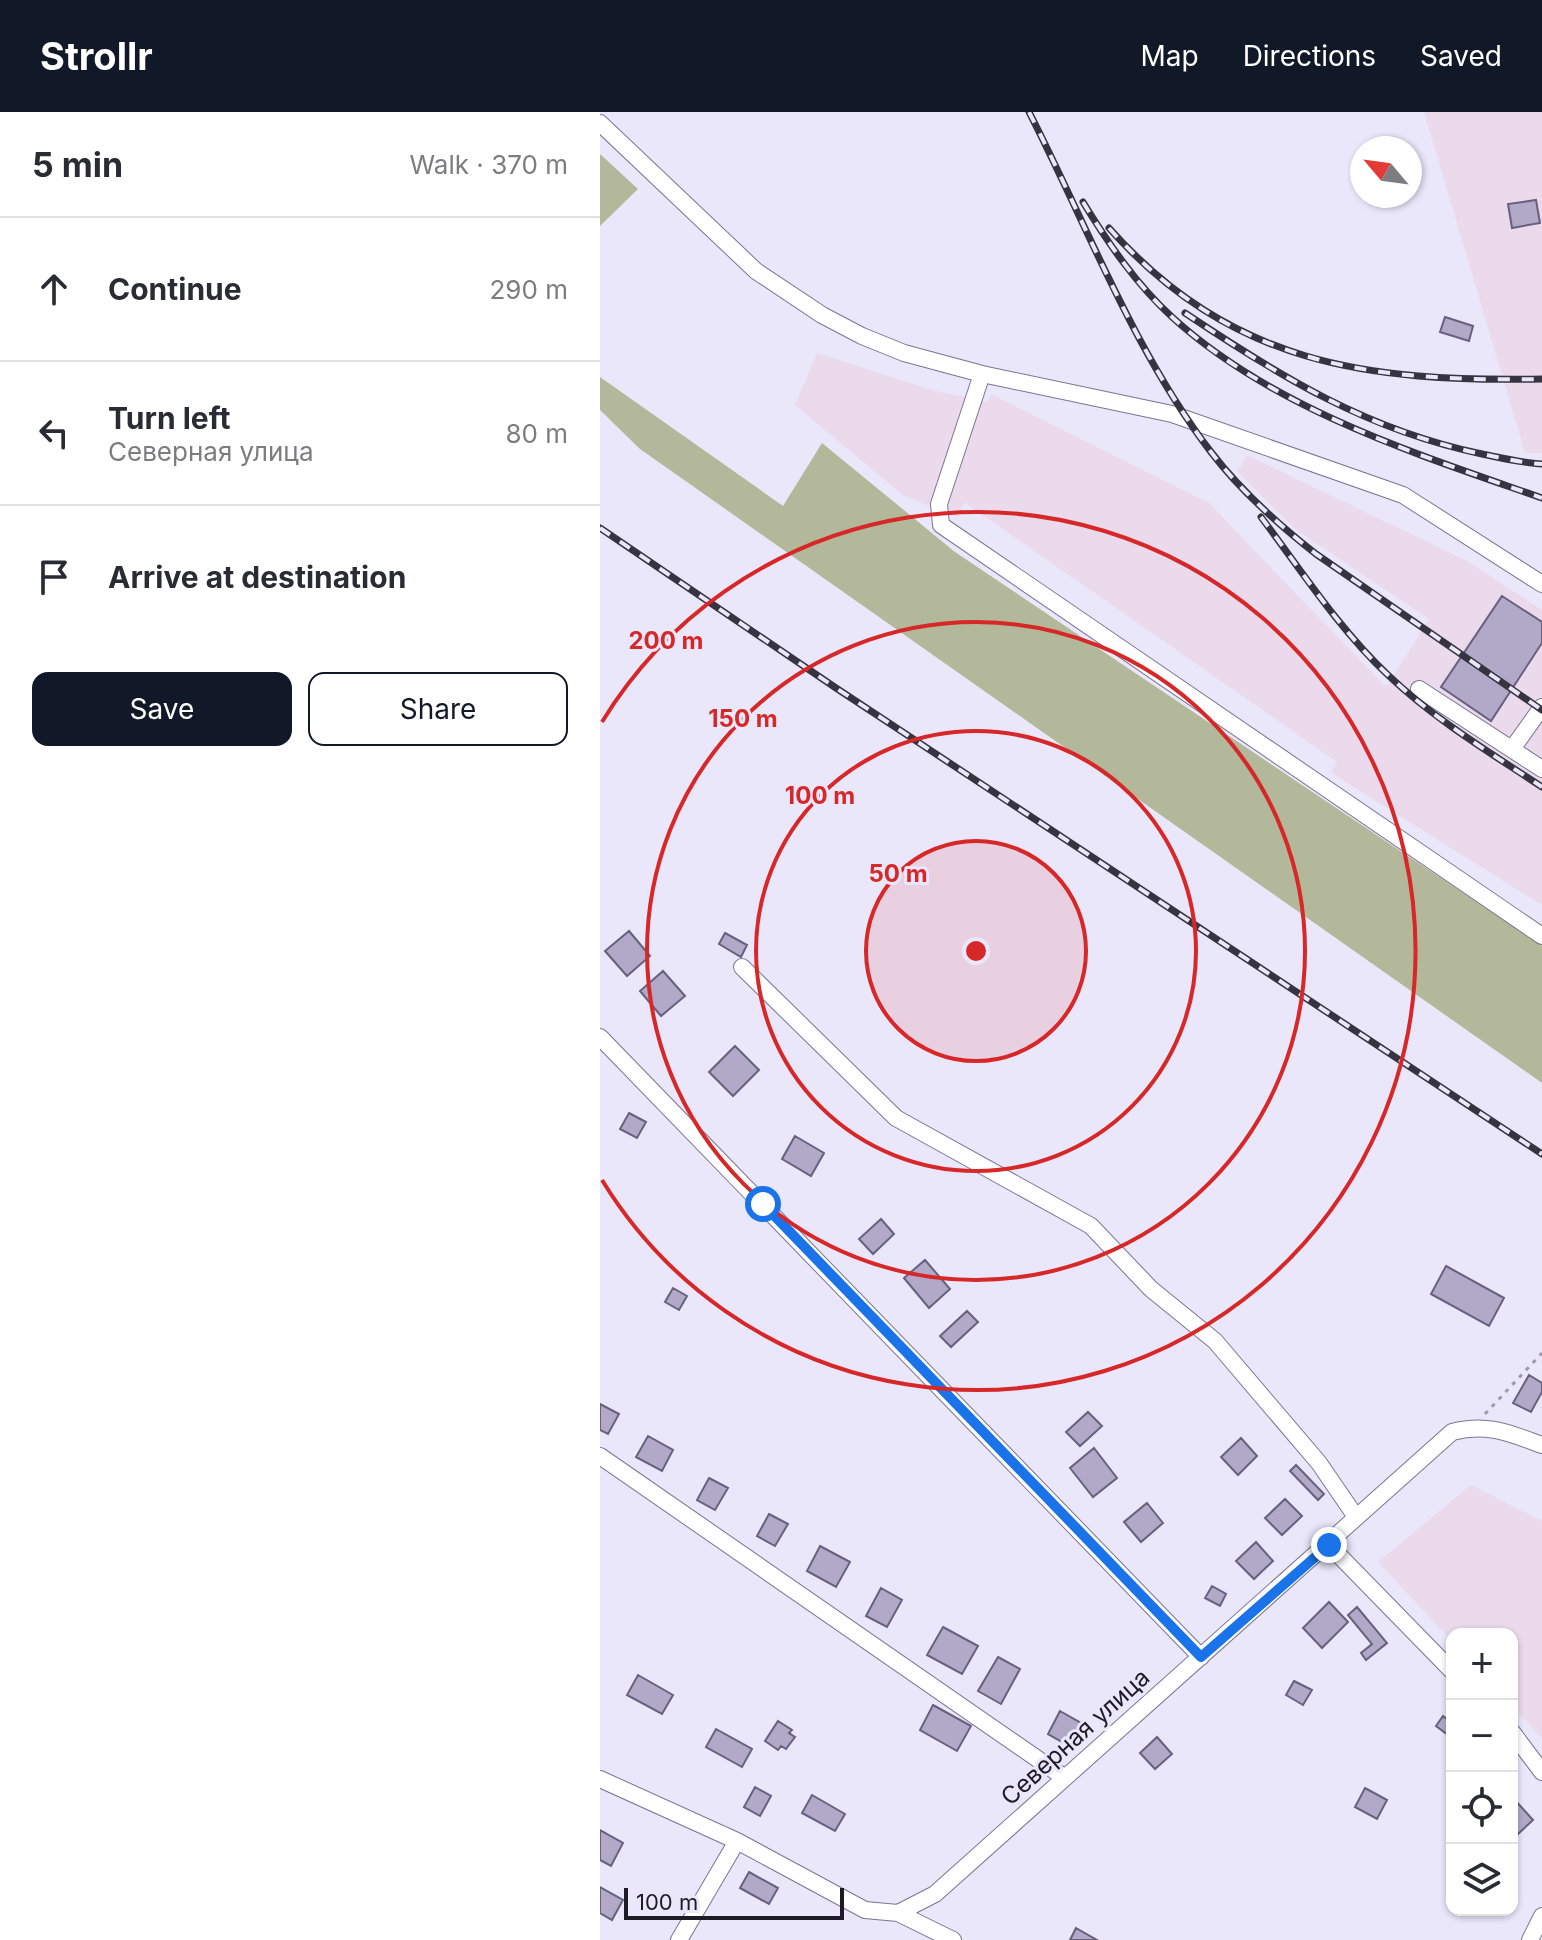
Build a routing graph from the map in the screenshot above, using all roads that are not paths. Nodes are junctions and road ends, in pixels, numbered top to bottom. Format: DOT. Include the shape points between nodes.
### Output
graph roads {
  1 [pos="600,123"];
  2 [pos="982,374"];
  3 [pos="1542,584"];
  4 [pos="1419,689"];
  5 [pos="1542,707"];
  6 [pos="1512,749"];
  7 [pos="1542,769"];
  8 [pos="1542,936"];
  9 [pos="742,967"];
  10 [pos="600,1037"];
  11 [pos="1542,1445"];
  12 [pos="600,1456"];
  13 [pos="1356,1517"];
  14 [pos="1329,1545"];
  15 [pos="1201,1657"];
  16 [pos="1446,1665"];
  17 [pos="1518,1740"];
  18 [pos="1542,1772"];
  19 [pos="1065,1778"];
  20 [pos="600,1779"];
  21 [pos="737,1841"];
  22 [pos="898,1913"];
  23 [pos="1542,1916"];
  24 [pos="679,1940"];
  25 [pos="953,1940"];
  26 [pos="1530,1940"];
  1 -- 2 [label="street" via="756,271 822,315 904,353"];
  2 -- 3 [label="street" via="1172,414 1403,495"];
  2 -- 8 [label="street" via="939,504 941,525"];
  4 -- 6 [label="street"];
  5 -- 6 [label="street"];
  6 -- 7 [label="street"];
  9 -- 13 [label="street" via="896,1118 1091,1226 1151,1289 1215,1341 1319,1463"];
  10 -- 15 [label="street"];
  11 -- 13 [label="street, Северная улица" via="1497,1428 1452,1432"];
  12 -- 19 [label="street"];
  13 -- 14 [label="street, Северная улица"];
  14 -- 15 [label="street, Северная улица"];
  14 -- 16 [label="street"];
  15 -- 19 [label="street, Северная улица"];
  17 -- 18 [label="street"];
  19 -- 22 [label="street, Северная улица" via="935,1894"];
  20 -- 21 [label="street"];
  21 -- 22 [label="street" via="865,1910"];
  21 -- 24 [label="street"];
  22 -- 25 [label="street"];
  23 -- 26 [label="street"];
}
